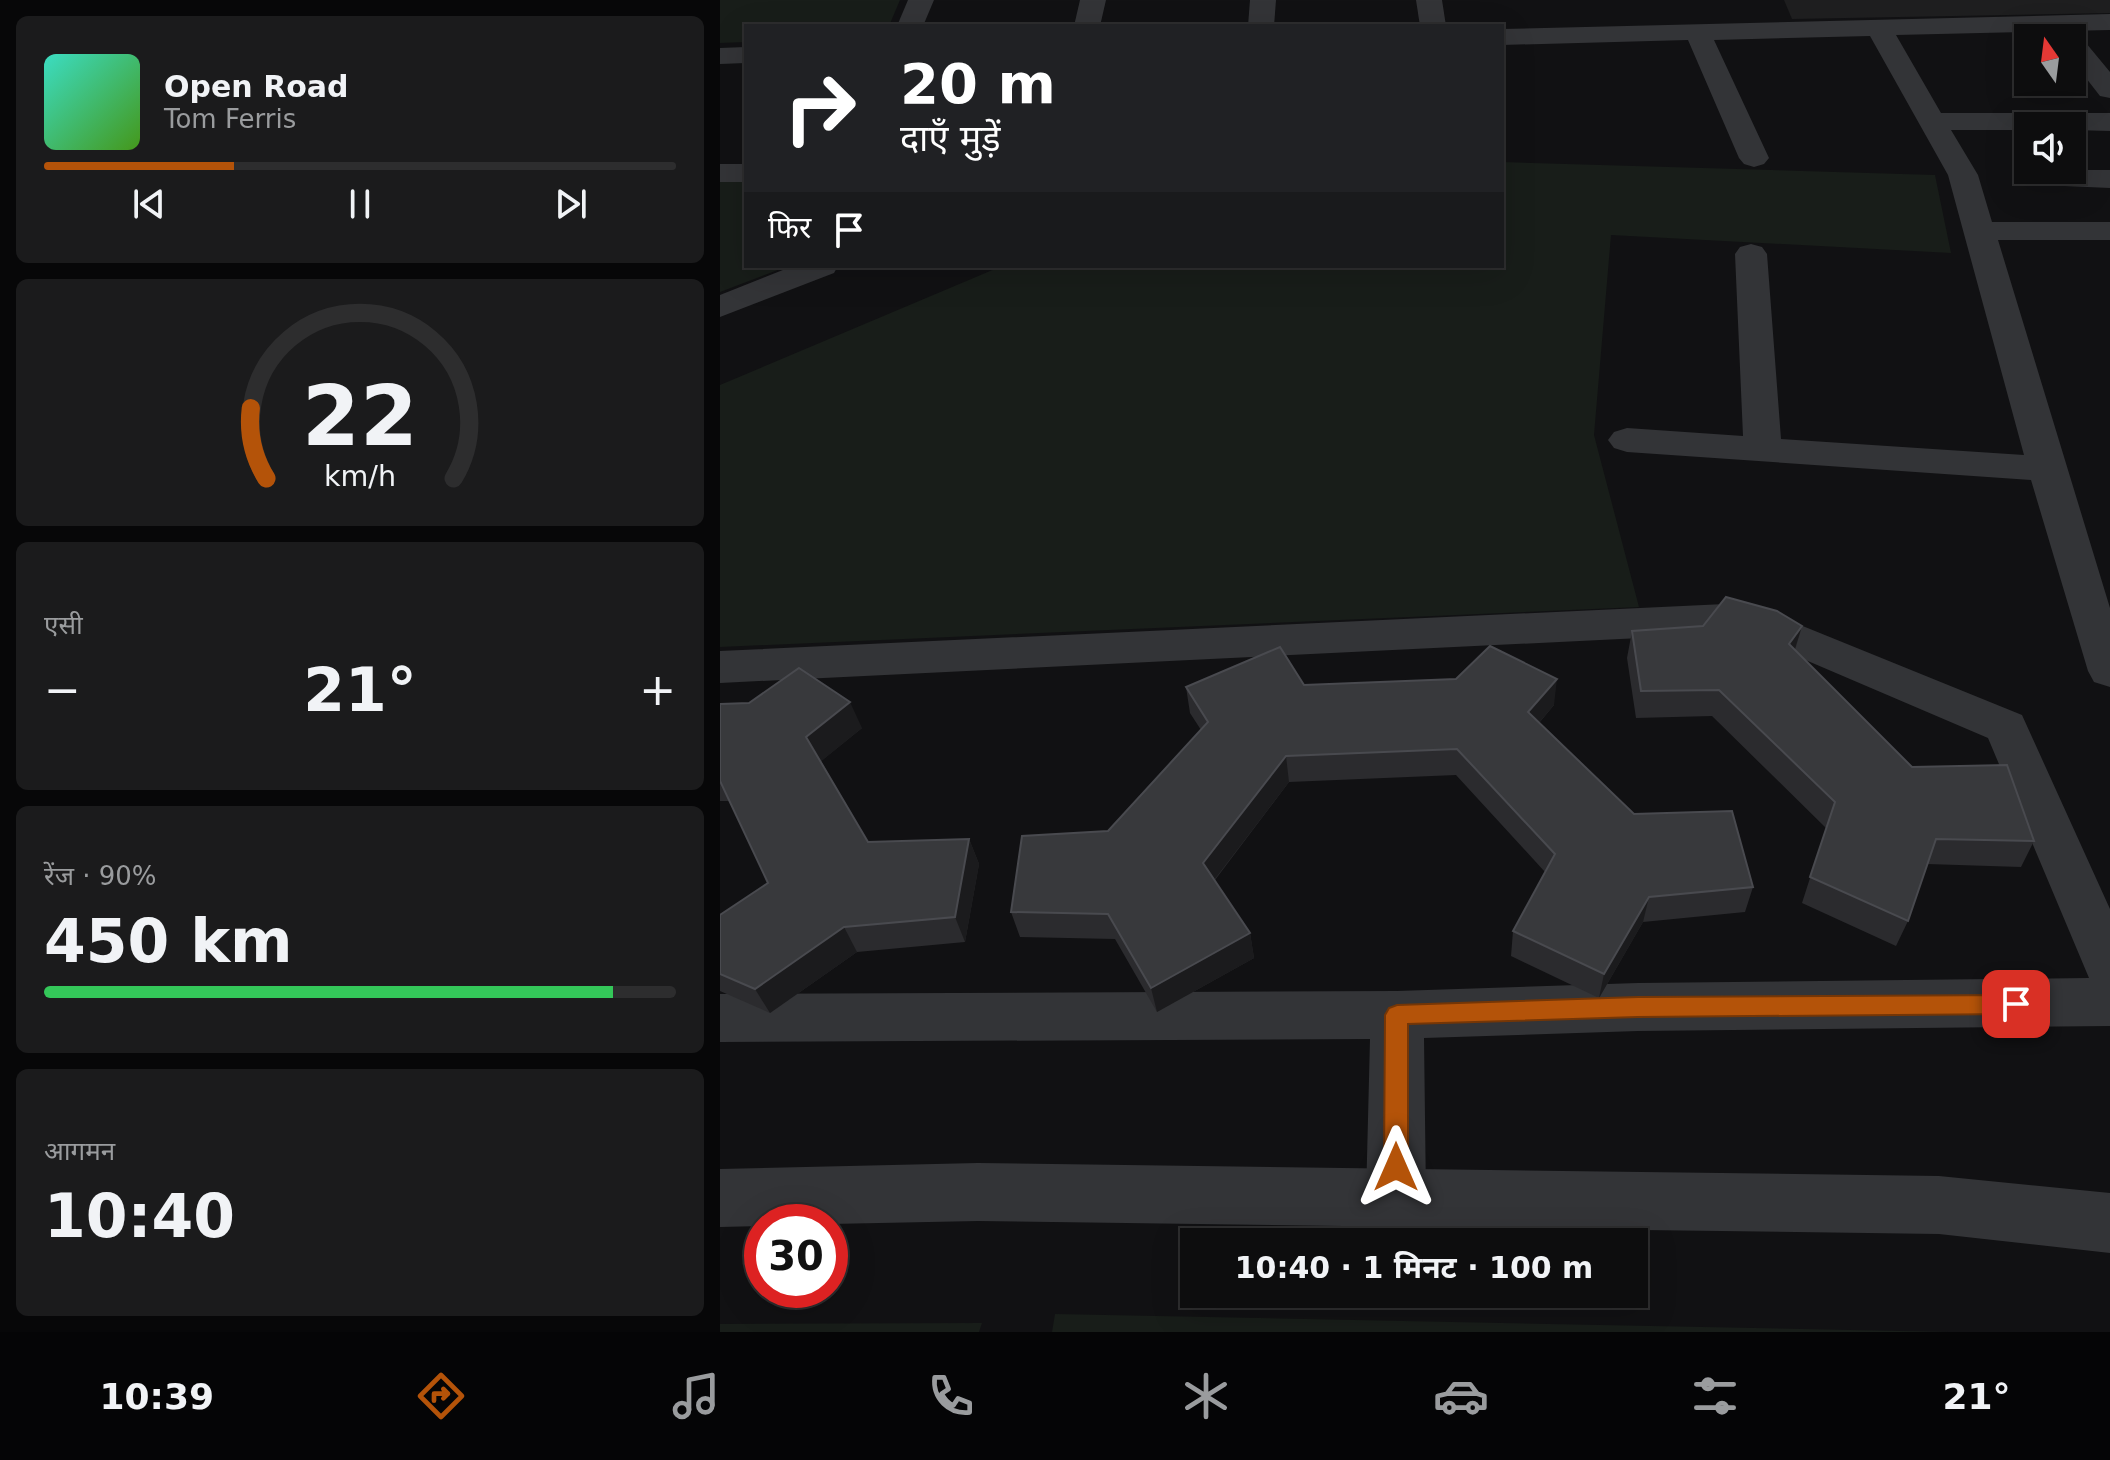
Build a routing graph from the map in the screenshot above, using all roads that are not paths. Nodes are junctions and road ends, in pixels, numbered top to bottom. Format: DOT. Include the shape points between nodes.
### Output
graph roads {
  1 [pos="921,0"];
  2 [pos="1093,0"];
  3 [pos="1263,0"];
  4 [pos="1429,0"];
  5 [pos="2110,22"];
  6 [pos="911,24"];
  7 [pos="1087,24"];
  8 [pos="1261,24"];
  9 [pos="1433,24"];
  10 [pos="1879,28"];
  11 [pos="2086,29"];
  12 [pos="1697,32"];
  13 [pos="2014,33"];
  14 [pos="1504,37"];
  15 [pos="744,55"];
  16 [pos="720,56"];
  17 [pos="2086,61"];
  18 [pos="2110,90"];
  19 [pos="1932,121"];
  20 [pos="2110,122"];
  21 [pos="1754,158"];
  22 [pos="720,173"];
  23 [pos="744,173"];
  24 [pos="2086,179"];
  25 [pos="2110,179"];
  26 [pos="1979,231"];
  27 [pos="2110,231"];
  28 [pos="1751,254"];
  29 [pos="817,268"];
  30 [pos="720,307"];
  31 [pos="1627,440"];
  32 [pos="1763,449"];
  33 [pos="2047,469"];
  34 [pos="2099,604"];
  35 [pos="720,667"];
  36 [pos="2110,671"];
  37 [pos="2110,968"];
  38 [pos="2110,1002"];
  39 [pos="1397,1015"];
  40 [pos="720,1018"];
  41 [pos="720,1198"];
  42 [pos="1396,1198"];
  43 [pos="2110,1223"];
  1 -- 6 [label="street"];
  2 -- 7 [label="street"];
  3 -- 8 [label="street"];
  4 -- 9 [label="street"];
  5 -- 11 [label="street"];
  10 -- 12 [label="street"];
  10 -- 13 [label="street"];
  10 -- 19 [label="street"];
  12 -- 14 [label="street" via="1610,22"];
  12 -- 21 [label="street"];
  15 -- 16 [label="street"];
  17 -- 18 [label="street"];
  19 -- 20 [label="street"];
  19 -- 26 [label="street" via="1963,175"];
  22 -- 23 [label="street"];
  24 -- 25 [label="street"];
  26 -- 27 [label="street"];
  26 -- 33 [label="street"];
  28 -- 32 [label="street"];
  29 -- 30 [label="street"];
  31 -- 32 [label="street"];
  32 -- 33 [label="street"];
  33 -- 34 [label="street"];
  34 -- 36 [label="street"];
  35 -- 37 [label="street" via="1746,618 2006,727"];
  38 -- 39 [label="street"];
  39 -- 40 [label="street"];
  39 -- 42 [label="street"];
  41 -- 42 [label="street" via="978,1192"];
  42 -- 43 [label="street" via="1939,1205"];
}
